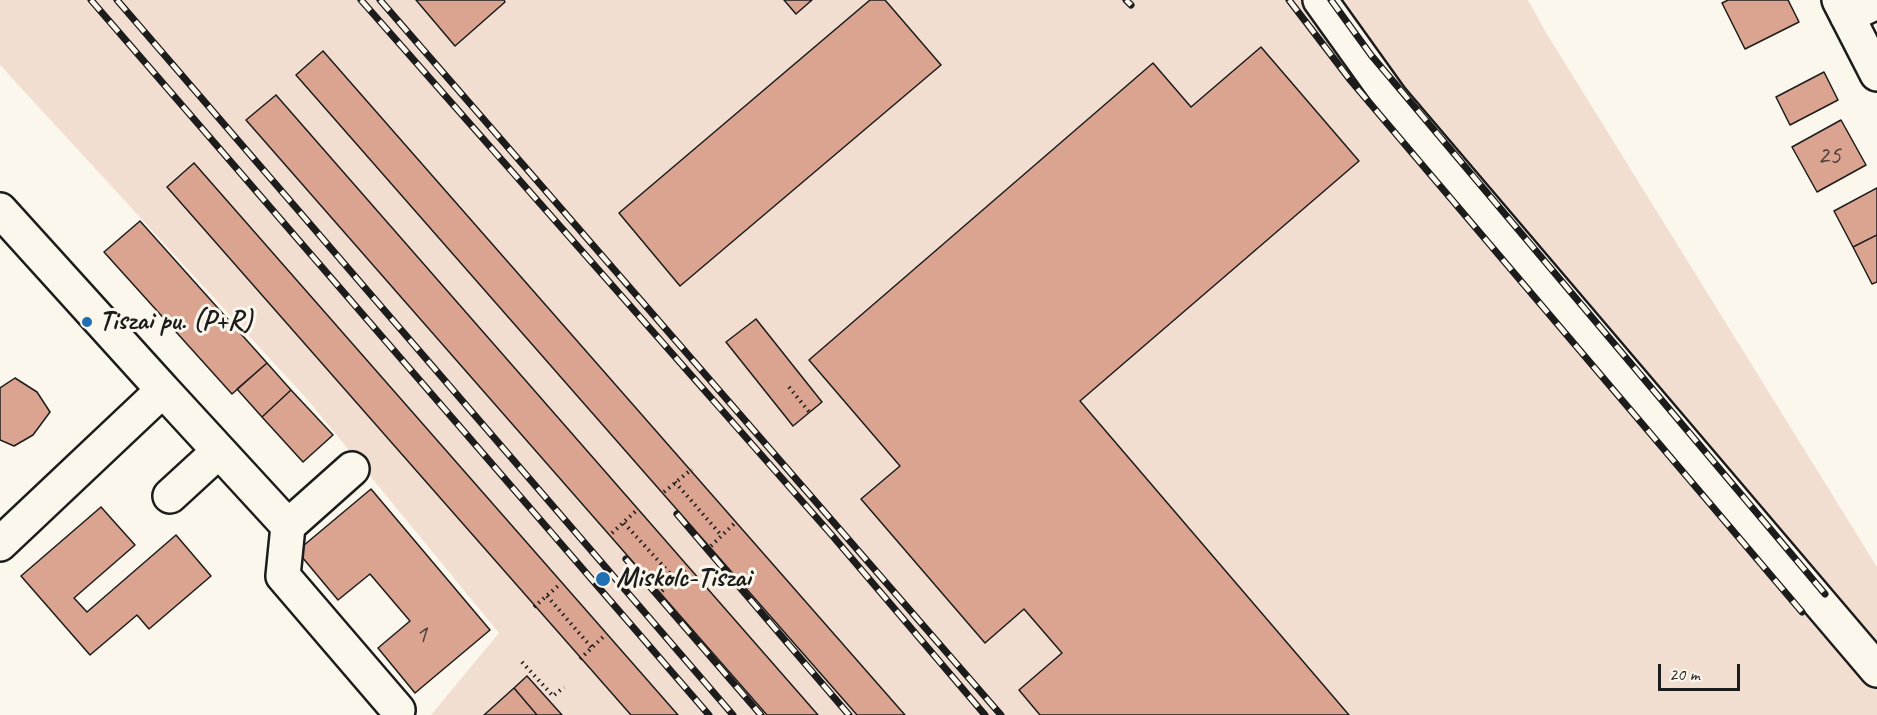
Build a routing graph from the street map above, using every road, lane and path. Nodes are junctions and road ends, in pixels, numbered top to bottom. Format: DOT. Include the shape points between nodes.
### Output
graph roads {
  1 [pos="1320,0"];
  2 [pos="1877,2"];
  3 [pos="1843,8"];
  4 [pos="1877,74"];
  5 [pos="0,210"];
  6 [pos="789,387"];
  7 [pos="163,390"];
  8 [pos="810,413"];
  9 [pos="219,451"];
  10 [pos="352,469"];
  11 [pos="692,469"];
  12 [pos="675,483"];
  13 [pos="664,492"];
  14 [pos="170,496"];
  15 [pos="638,510"];
  16 [pos="737,521"];
  17 [pos="624,523"];
  18 [pos="288,526"];
  19 [pos="612,533"];
  20 [pos="721,536"];
  21 [pos="0,544"];
  22 [pos="711,546"];
  23 [pos="688,567"];
  24 [pos="675,579"];
  25 [pos="559,585"];
  26 [pos="662,591"];
  27 [pos="547,596"];
  28 [pos="534,607"];
  29 [pos="604,636"];
  30 [pos="592,648"];
  31 [pos="580,660"];
  32 [pos="522,662"];
  33 [pos="1877,670"];
  34 [pos="564,687"];
  35 [pos="398,710"];
  1 -- 33 [label="street" via="1391,99"];
  2 -- 3 [label="street"];
  3 -- 4 [label="street"];
  5 -- 7 [label="street"];
  6 -- 8 [label="path"];
  7 -- 9 [label="street"];
  7 -- 21 [label="street"];
  9 -- 14 [label="street"];
  9 -- 18 [label="street"];
  10 -- 18 [label="street"];
  11 -- 12 [label="path"];
  12 -- 13 [label="path"];
  12 -- 20 [label="path"];
  15 -- 17 [label="path"];
  16 -- 20 [label="path"];
  17 -- 19 [label="path"];
  17 -- 24 [label="path"];
  18 -- 35 [label="street" via="283,576"];
  20 -- 22 [label="path"];
  23 -- 24 [label="path"];
  24 -- 26 [label="path"];
  25 -- 27 [label="path"];
  27 -- 28 [label="path"];
  27 -- 30 [label="path"];
  29 -- 30 [label="path"];
  30 -- 31 [label="path"];
  32 -- 34 [label="path" via="554,696"];
}
